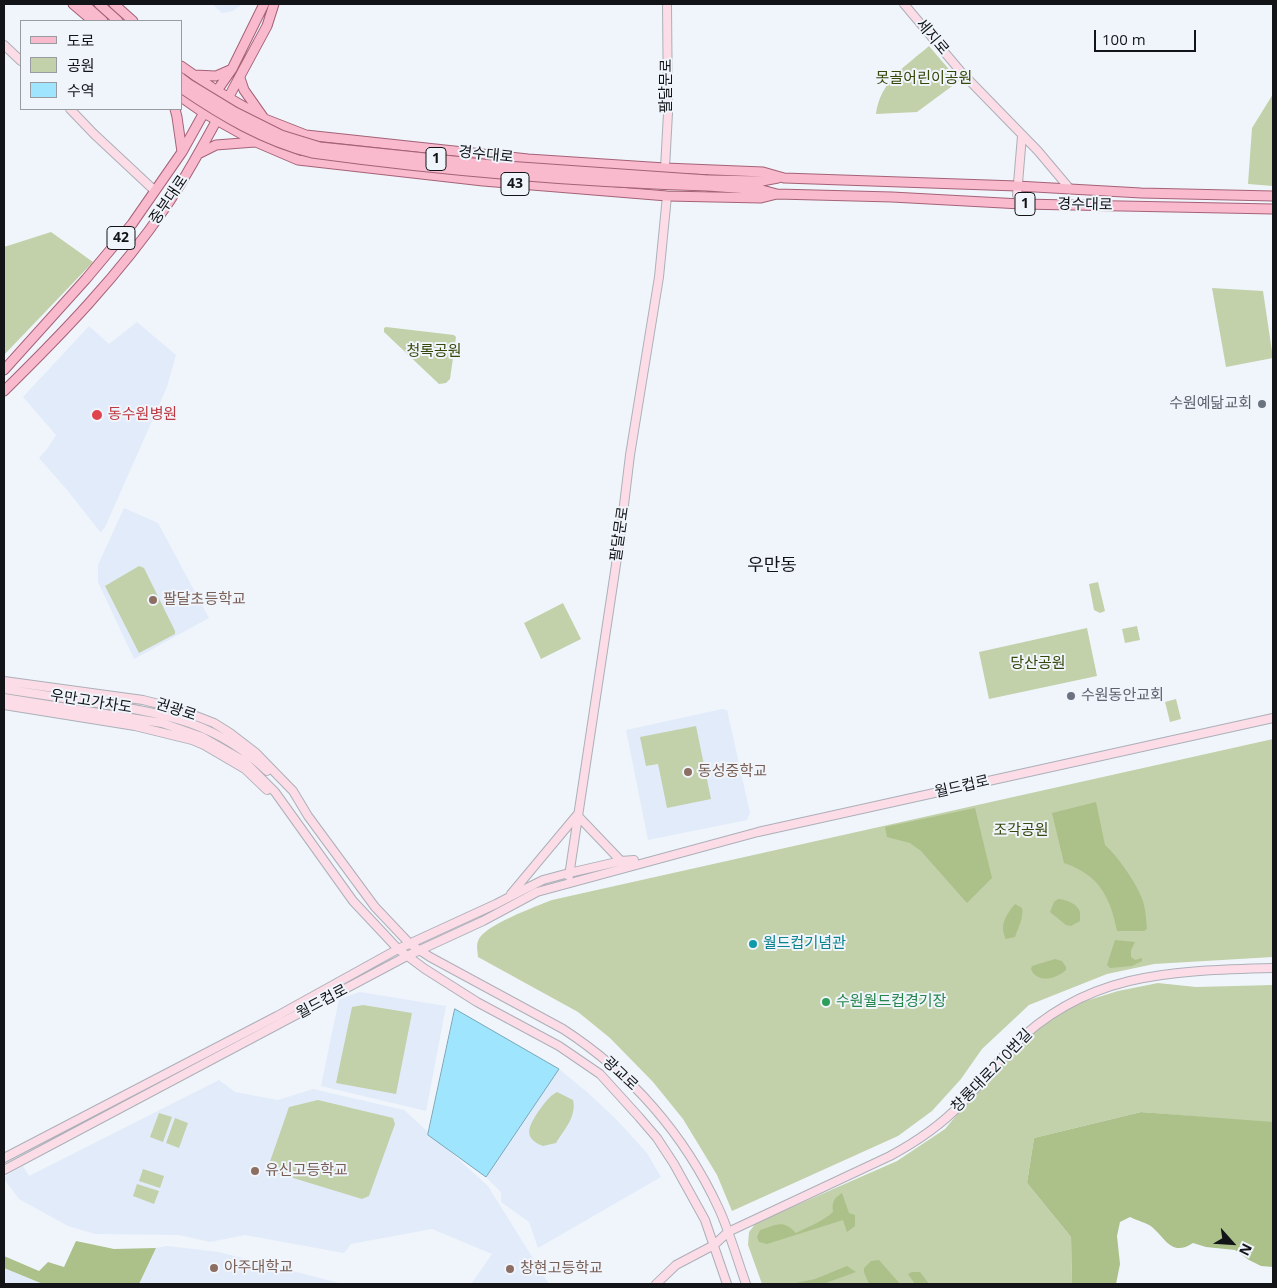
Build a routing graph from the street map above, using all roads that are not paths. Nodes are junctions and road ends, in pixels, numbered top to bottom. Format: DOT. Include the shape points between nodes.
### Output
graph roads {
  1 [pos="73,4"];
  2 [pos="84,4"];
  3 [pos="99,4"];
  4 [pos="114,4"];
  5 [pos="264,4"];
  6 [pos="274,4"];
  7 [pos="667,4"];
  8 [pos="904,4"];
  9 [pos="92,20"];
  10 [pos="102,20"];
  11 [pos="117,20"];
  12 [pos="132,20"];
  13 [pos="4,45"];
  14 [pos="20,60"];
  15 [pos="182,67"];
  16 [pos="232,69"];
  17 [pos="194,75"];
  18 [pos="240,78"];
  19 [pos="182,79"];
  20 [pos="182,89"];
  21 [pos="216,91"];
  22 [pos="182,98"];
  23 [pos="229,98"];
  24 [pos="71,110"];
  25 [pos="175,110"];
  26 [pos="204,113"];
  27 [pos="265,119"];
  28 [pos="216,120"];
  29 [pos="1022,136"];
  30 [pos="256,142"];
  31 [pos="182,152"];
  32 [pos="200,153"];
  33 [pos="665,168"];
  34 [pos="778,178"];
  35 [pos="708,183"];
  36 [pos="1018,186"];
  37 [pos="1070,189"];
  38 [pos="155,191"];
  39 [pos="778,194"];
  40 [pos="667,196"];
  41 [pos="1273,196"];
  42 [pos="1021,204"];
  43 [pos="1273,209"];
  44 [pos="4,370"];
  45 [pos="4,391"];
  46 [pos="4,681"];
  47 [pos="4,689"];
  48 [pos="4,698"];
  49 [pos="4,705"];
  50 [pos="1273,718"];
  51 [pos="204,733"];
  52 [pos="289,812"];
  53 [pos="578,815"];
  54 [pos="308,816"];
  55 [pos="651,860"];
  56 [pos="622,861"];
  57 [pos="569,872"];
  58 [pos="568,882"];
  59 [pos="506,899"];
  60 [pos="410,944"];
  61 [pos="398,949"];
  62 [pos="421,950"];
  63 [pos="407,956"];
  64 [pos="1273,968"];
  65 [pos="4,1158"];
  66 [pos="4,1170"];
  67 [pos="728,1232"];
  68 [pos="714,1245"];
  69 [pos="656,1284"];
  70 [pos="727,1284"];
  71 [pos="746,1284"];
  1 -- 9 [label="main road"];
  2 -- 10 [label="main road"];
  3 -- 11 [label="main road"];
  4 -- 12 [label="main road"];
  5 -- 16 [label="main road, 중부대로 / 42"];
  6 -- 18 [label="main road, 중부대로 / 42" via="267,26"];
  7 -- 33 [label="street, 팔달문로"];
  8 -- 29 [label="street, 세지로" via="962,73"];
  13 -- 14 [label="street"];
  15 -- 17 [label="main road, 경수대로"];
  16 -- 17 [label="main road" via="216,76"];
  16 -- 21 [label="main road, 중부대로 / 42"];
  17 -- 21 [label="main road, 경수대로"];
  18 -- 23 [label="main road, 중부대로 / 42"];
  18 -- 27 [label="main road" via="244,90"];
  19 -- 35 [label="main road, 1, bridge" via="235,112 281,135 320,147"];
  20 -- 35 [label="main road, 1, bridge" via="241,125 292,148 312,153 573,180"];
  21 -- 23 [label="main road, 경수대로 / 43"];
  21 -- 26 [label="main road, 중부대로 / 42"];
  22 -- 26 [label="main road, 경수대로"];
  23 -- 27 [label="main road, 경수대로 / 43"];
  23 -- 28 [label="main road, 중부대로 / 42"];
  24 -- 38 [label="street"];
  25 -- 31 [label="main road"];
  26 -- 28 [label="main road, 경수대로"];
  26 -- 31 [label="main road, 중부대로 / 42"];
  27 -- 33 [label="main road, 경수대로 / 43" via="306,135 486,155"];
  28 -- 30 [label="main road, 경수대로"];
  28 -- 32 [label="main road, 중부대로 / 42"];
  29 -- 36 [label="street"];
  29 -- 37 [label="street, 세지로"];
  30 -- 32 [label="main road, 43" via="216,145"];
  30 -- 40 [label="main road, 경수대로 / 43" via="298,160 483,181"];
  31 -- 38 [label="main road, 중부대로 / 42"];
  32 -- 45 [label="main road, 중부대로 / 42" via="165,208 120,266 78,316"];
  33 -- 34 [label="main road, 경수대로 / 43" via="763,172"];
  34 -- 35 [label="main road, 경수대로 / 1"];
  34 -- 36 [label="main road, 경수대로 / 1"];
  35 -- 39 [label="main road, 경수대로 / 1"];
  36 -- 37 [label="main road, 경수대로 / 1"];
  36 -- 42 [label="street"];
  37 -- 41 [label="main road, 경수대로 / 1"];
  38 -- 44 [label="main road, 중부대로 / 42" via="103,260"];
  39 -- 40 [label="main road, 경수대로 / 43" via="761,198"];
  39 -- 42 [label="main road, 경수대로 / 1"];
  40 -- 53 [label="street, 팔달문로" via="659,278"];
  42 -- 43 [label="main road, 경수대로 / 1"];
  46 -- 54 [label="street, 권광로" via="143,700 214,723 256,753 293,791"];
  47 -- 51 [label="street, 우만고가차도" via="168,715"];
  48 -- 51 [label="street, 우만고가차도" via="162,723"];
  49 -- 52 [label="street, 권광로" via="135,726 192,740 245,769"];
  50 -- 55 [label="street, 월드컵로" via="758,832"];
  51 -- 52 [label="street, 권광로" via="244,761 275,792"];
  51 -- 54 [label="street, 권광로" via="234,744 258,763"];
  52 -- 61 [label="street, 권광로" via="353,901"];
  53 -- 56 [label="street"];
  53 -- 57 [label="street, 팔달문로"];
  53 -- 59 [label="street"];
  54 -- 60 [label="street, 권광로" via="375,907"];
  55 -- 56 [label="street, 월드컵로"];
  55 -- 58 [label="street, 월드컵로"];
  56 -- 57 [label="street, 월드컵로"];
  57 -- 58 [label="street, 팔달문로"];
  57 -- 59 [label="street, 월드컵로" via="543,880"];
  58 -- 62 [label="street, 월드컵로" via="537,892"];
  59 -- 60 [label="street, 월드컵로"];
  60 -- 61 [label="street, 월드컵로"];
  60 -- 62 [label="street, 광교로"];
  61 -- 63 [label="street, 광교로"];
  61 -- 65 [label="street, 월드컵로" via="278,1016"];
  62 -- 63 [label="street, 월드컵로"];
  62 -- 67 [label="street, 광교로" via="563,1029 594,1050 648,1099 689,1152"];
  63 -- 66 [label="street, 월드컵로"];
  63 -- 68 [label="street, 광교로" via="477,1002 559,1046 600,1074 657,1138 704,1220"];
  64 -- 67 [label="street, 창룡대로210번길" via="1160,975 1118,984 1060,1009 1026,1034 960,1105 915,1142"];
  67 -- 68 [label="street, 창룡대로210번길"];
  67 -- 71 [label="street, 광교로"];
  68 -- 69 [label="street, 창룡대로210번길" via="676,1266"];
  68 -- 70 [label="street, 광교로"];
}
